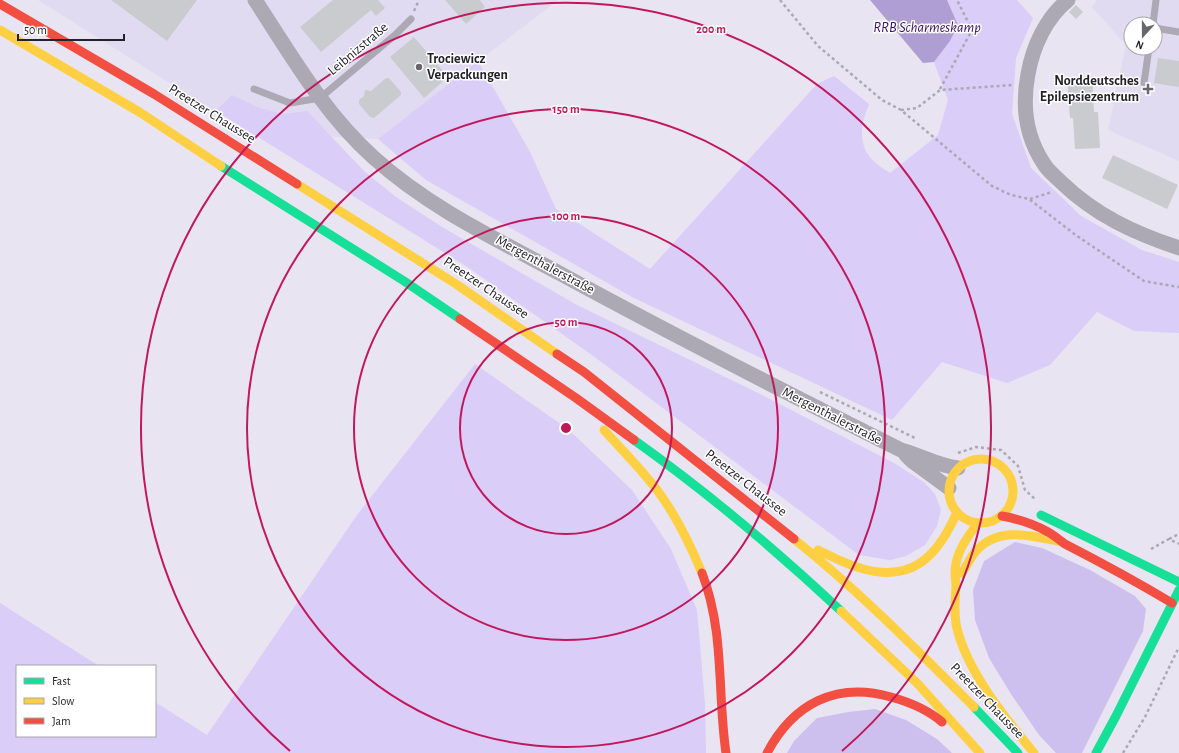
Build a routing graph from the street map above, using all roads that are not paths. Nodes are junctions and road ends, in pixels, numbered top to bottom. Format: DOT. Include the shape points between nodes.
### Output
graph roads {
  1 [pos="255,0"];
  2 [pos="1068,0"];
  3 [pos="1156,0"];
  4 [pos="0,4"];
  5 [pos="1154,16"];
  6 [pos="411,18"];
  7 [pos="1163,29"];
  8 [pos="0,30"];
  9 [pos="1179,32"];
  10 [pos="1148,56"];
  11 [pos="1144,83"];
  12 [pos="254,89"];
  13 [pos="320,98"];
  14 [pos="1179,248"];
  15 [pos="576,398"];
  16 [pos="901,450"];
  17 [pos="955,461"];
  18 [pos="949,488"];
  19 [pos="1013,496"];
  20 [pos="1021,504"];
  21 [pos="957,512"];
  22 [pos="1034,512"];
  23 [pos="1002,516"];
  24 [pos="978,523"];
  25 [pos="798,542"];
  26 [pos="1062,542"];
  27 [pos="956,580"];
  28 [pos="1179,582"];
  29 [pos="1179,590"];
  30 [pos="1172,603"];
  31 [pos="726,753"];
  32 [pos="767,753"];
  33 [pos="976,753"];
  34 [pos="980,753"];
  35 [pos="1018,753"];
  36 [pos="1034,753"];
  37 [pos="1096,753"];
  1 -- 13 [label="street, Mergenthalerstraße"];
  2 -- 14 [label="street" via="1060,6 1043,30 1030,64 1025,114 1032,142 1044,165 1091,207 1120,225"];
  3 -- 5 [label="lane"];
  4 -- 25 [label="main road, Preetzer Chaussee" via="154,94 456,284 584,372"];
  6 -- 13 [label="lane, Leibnizstraße" via="395,35"];
  7 -- 9 [label="lane"];
  8 -- 15 [label="main road" via="141,113 404,281"];
  10 -- 11 [label="lane"];
  12 -- 13 [label="lane" via="290,103"];
  13 -- 16 [label="street, Mergenthalerstraße" via="345,130 374,158 408,186 449,213 759,379"];
  15 -- 31 [label="main road" via="658,490 674,514 697,560 717,626"];
  15 -- 34 [label="main road" via="661,459 807,579 917,684"];
  16 -- 17 [label="street, Mergenthalerstraße" via="943,465"];
  16 -- 18 [label="street, Mergenthalerstraße"];
  17 -- 18 [label="main road"];
  17 -- 19 [label="main road" via="994,461 1010,475"];
  18 -- 21 [label="main road" via="951,503"];
  19 -- 20 [label="main road"];
  19 -- 23 [label="main road"];
  21 -- 24 [label="main road" via="966,520"];
  21 -- 25 [label="main road" via="948,533 936,551 908,570 865,570"];
  22 -- 28 [label="main road"];
  23 -- 24 [label="main road" via="991,522"];
  23 -- 26 [label="main road" via="1029,523"];
  24 -- 27 [label="main road" via="960,552 955,572"];
  25 -- 35 [label="main road, Preetzer Chaussee" via="900,633"];
  26 -- 27 [label="main road" via="1027,534 1002,535 977,550"];
  26 -- 30 [label="main road"];
  27 -- 36 [label="main road" via="954,604 961,641 995,704"];
  29 -- 30 [label="main road"];
  30 -- 37 [label="main road"];
  32 -- 33 [label="main road" via="780,731 794,716 823,698 844,692 892,696 913,704 936,717"];
}
